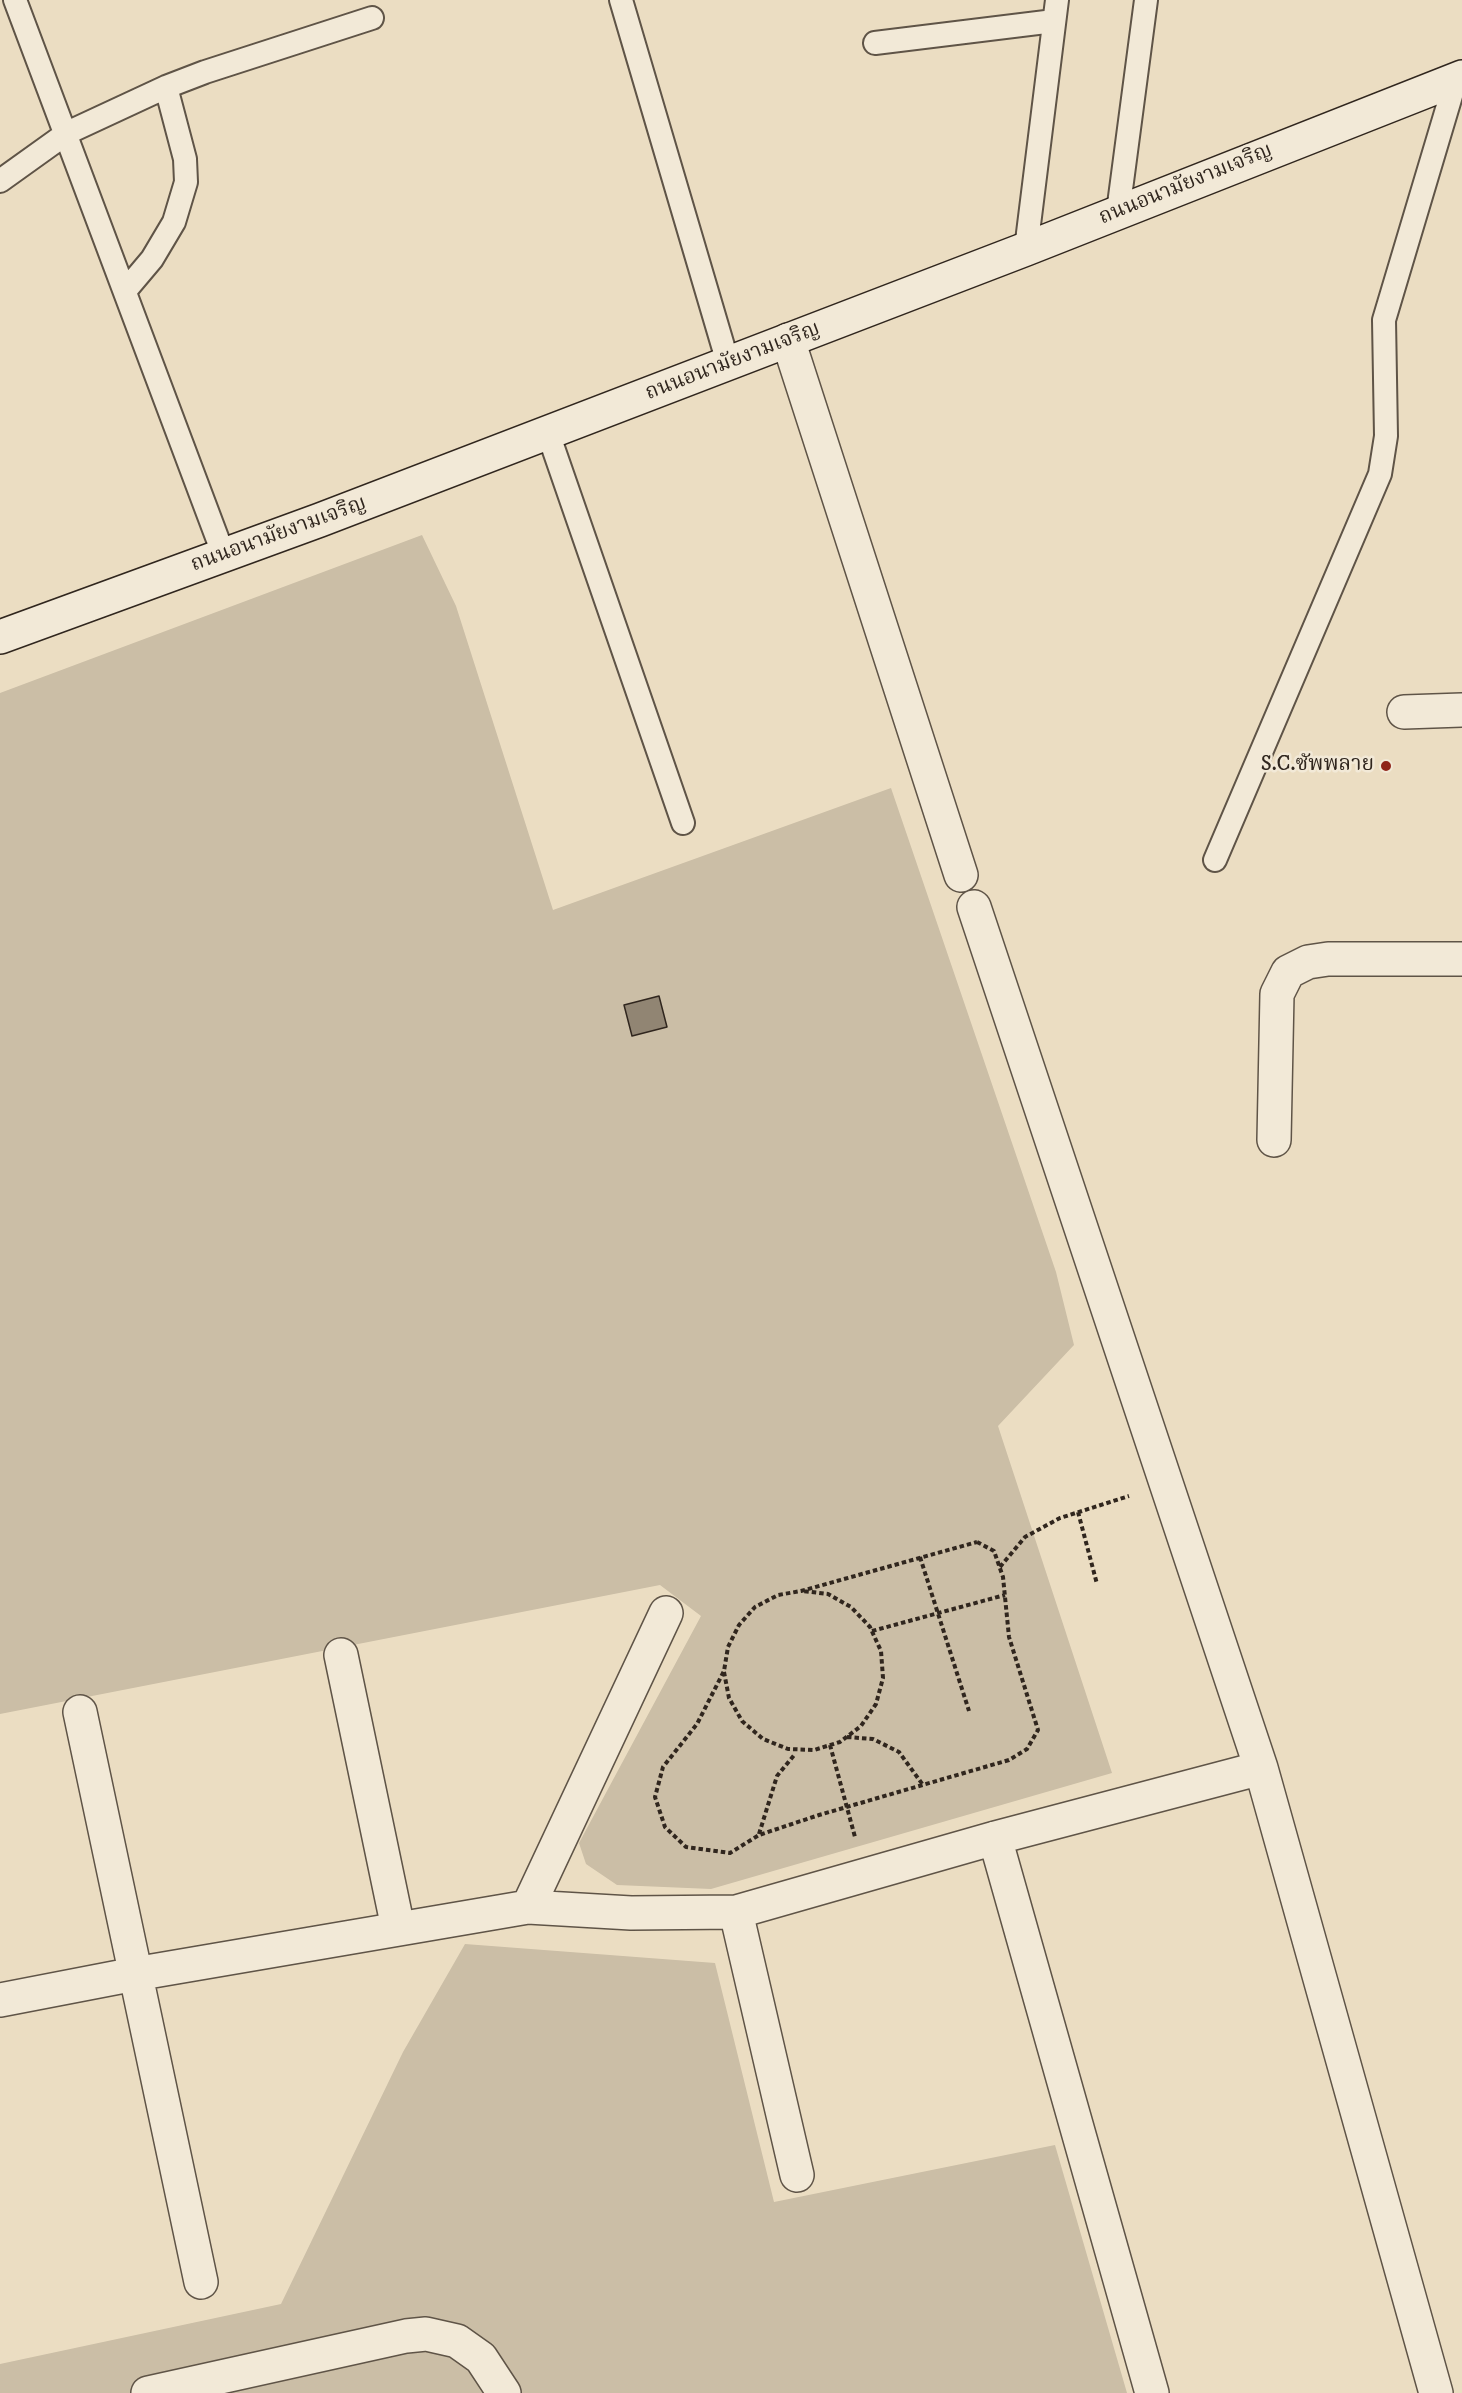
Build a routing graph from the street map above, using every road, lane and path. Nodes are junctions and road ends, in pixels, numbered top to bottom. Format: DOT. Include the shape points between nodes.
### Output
graph roads {
  1 [pos="15,0"];
  2 [pos="621,0"];
  3 [pos="1146,0"];
  4 [pos="1056,10"];
  5 [pos="372,18"];
  6 [pos="875,43"];
  7 [pos="1459,78"];
  8 [pos="166,87"];
  9 [pos="67,133"];
  10 [pos="0,181"];
  11 [pos="1118,212"];
  12 [pos="1026,249"];
  13 [pos="125,291"];
  14 [pos="788,340"];
  15 [pos="728,363"];
  16 [pos="548,433"];
  17 [pos="224,556"];
  18 [pos="0,637"];
  19 [pos="1462,710"];
  20 [pos="1404,712"];
  21 [pos="683,823"];
  22 [pos="1215,860"];
  23 [pos="961,875"];
  24 [pos="974,907"];
  25 [pos="1462,959"];
  26 [pos="1274,1140"];
  27 [pos="1167,1484"];
  28 [pos="1078,1512"];
  29 [pos="920,1557"];
  30 [pos="999,1568"];
  31 [pos="1097,1584"];
  32 [pos="801,1591"];
  33 [pos="1005,1595"];
  34 [pos="666,1613"];
  35 [pos="938,1613"];
  36 [pos="872,1631"];
  37 [pos="341,1655"];
  38 [pos="724,1671"];
  39 [pos="969,1711"];
  40 [pos="80,1712"];
  41 [pos="846,1737"];
  42 [pos="830,1745"];
  43 [pos="795,1754"];
  44 [pos="1261,1768"];
  45 [pos="923,1785"];
  46 [pos="847,1807"];
  47 [pos="759,1835"];
  48 [pos="995,1838"];
  49 [pos="865,1875"];
  50 [pos="528,1907"];
  51 [pos="736,1912"];
  52 [pos="398,1928"];
  53 [pos="135,1974"];
  54 [pos="0,2000"];
  55 [pos="797,2175"];
  56 [pos="201,2282"];
  57 [pos="148,2393"];
  58 [pos="504,2393"];
  59 [pos="1152,2393"];
  60 [pos="1436,2393"];
  1 -- 9 [label="lane"];
  2 -- 15 [label="lane"];
  3 -- 11 [label="lane"];
  4 -- 6 [label="lane"];
  4 -- 12 [label="lane"];
  5 -- 8 [label="lane"];
  7 -- 11 [label="street, ถนนอนามัยงามเจริญ"];
  7 -- 22 [label="lane" via="1384,320 1386,436 1380,474"];
  8 -- 9 [label="lane"];
  8 -- 13 [label="lane" via="185,159 186,182 174,222 152,259"];
  9 -- 10 [label="lane"];
  9 -- 13 [label="lane"];
  11 -- 12 [label="street, ถนนอนามัยงามเจริญ"];
  12 -- 14 [label="street, ถนนอนามัยงามเจริญ"];
  13 -- 17 [label="lane"];
  14 -- 15 [label="street, ถนนอนามัยงามเจริญ"];
  14 -- 23 [label="street"];
  15 -- 16 [label="street, ถนนอนามัยงามเจริญ"];
  16 -- 17 [label="street, ถนนอนามัยงามเจริญ"];
  16 -- 21 [label="lane"];
  17 -- 18 [label="street, ถนนอนามัยงามเจริญ"];
  19 -- 20 [label="street"];
  24 -- 27 [label="street"];
  25 -- 26 [label="street" via="1328,959 1308,962 1288,972 1277,994"];
  27 -- 28 [label="path"];
  27 -- 44 [label="street"];
  28 -- 30 [label="path" via="1025,1537"];
  28 -- 31 [label="path"];
  29 -- 30 [label="path" via="977,1542 994,1551"];
  29 -- 32 [label="path"];
  29 -- 35 [label="path"];
  30 -- 33 [label="path"];
  32 -- 36 [label="path" via="828,1594 851,1607"];
  32 -- 38 [label="path" via="778,1595 755,1606 739,1624 728,1647"];
  33 -- 35 [label="path"];
  33 -- 45 [label="path" via="1009,1637 1038,1730 1027,1749 1009,1761"];
  34 -- 50 [label="street"];
  35 -- 36 [label="path"];
  35 -- 39 [label="path"];
  36 -- 41 [label="path" via="881,1651 883,1678 876,1704 861,1726"];
  37 -- 52 [label="street"];
  38 -- 42 [label="path" via="729,1698 742,1721 763,1739 788,1749 814,1750"];
  38 -- 47 [label="path" via="697,1724 663,1767 655,1797 665,1827 686,1847 730,1853"];
  40 -- 53 [label="street"];
  41 -- 42 [label="path"];
  41 -- 45 [label="path" via="873,1739 899,1752"];
  42 -- 46 [label="path"];
  43 -- 47 [label="path" via="777,1776"];
  44 -- 48 [label="street"];
  44 -- 60 [label="street"];
  45 -- 46 [label="path"];
  46 -- 47 [label="path"];
  46 -- 49 [label="path"];
  48 -- 49 [label="street"];
  48 -- 59 [label="street"];
  49 -- 51 [label="street"];
  50 -- 51 [label="street" via="631,1913"];
  50 -- 52 [label="street"];
  51 -- 55 [label="street"];
  52 -- 53 [label="street"];
  53 -- 54 [label="street"];
  53 -- 56 [label="street"];
  57 -- 58 [label="street" via="426,2334 457,2341 474,2353"];
}
